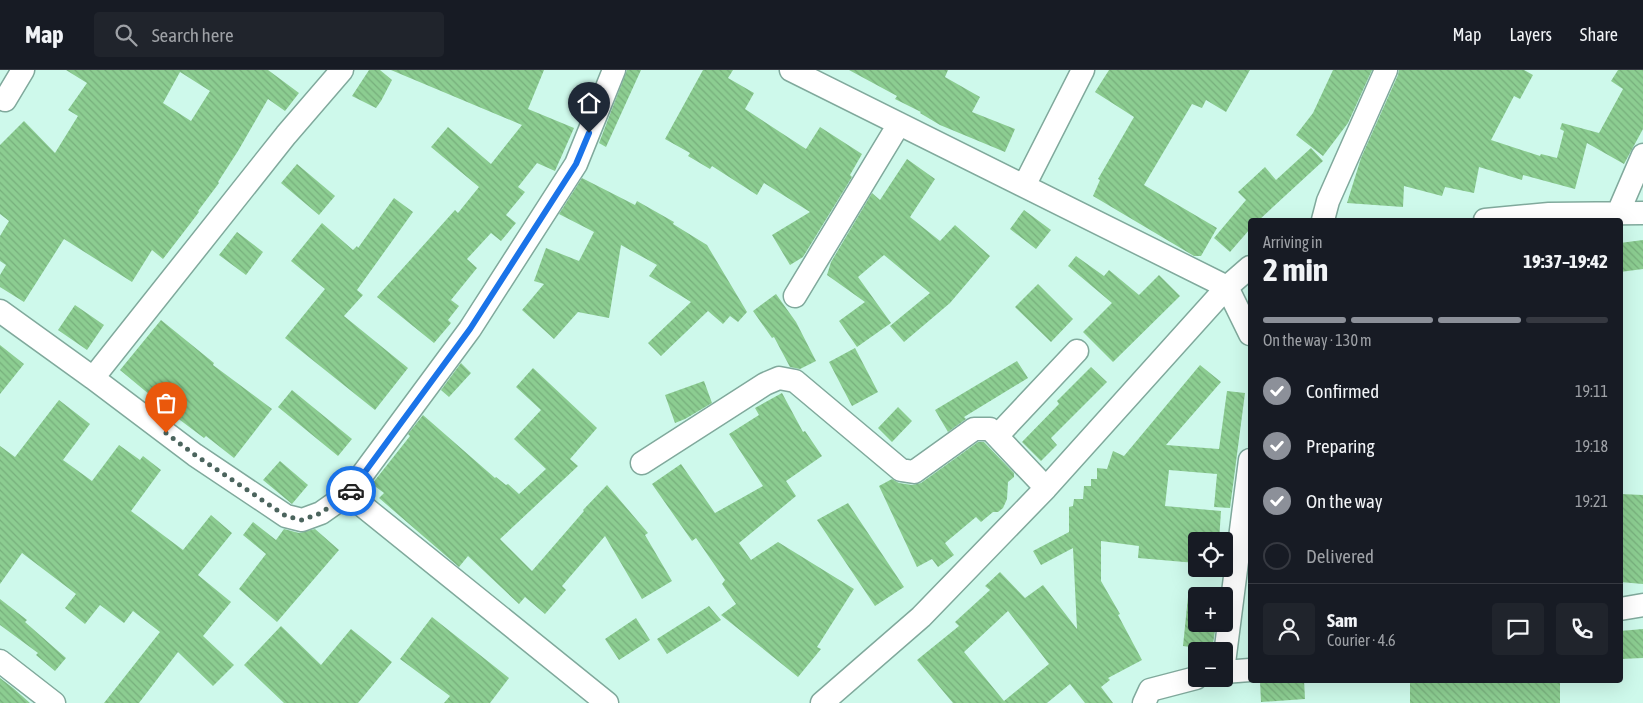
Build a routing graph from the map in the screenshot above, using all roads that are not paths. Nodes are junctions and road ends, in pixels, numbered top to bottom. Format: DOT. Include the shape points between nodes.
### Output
graph roads {
  1 [pos="23,70"];
  2 [pos="342,70"];
  3 [pos="614,70"];
  4 [pos="791,70"];
  5 [pos="1083,70"];
  6 [pos="1386,70"];
  7 [pos="5,100"];
  8 [pos="899,124"];
  9 [pos="1643,155"];
  10 [pos="1024,186"];
  11 [pos="1618,213"];
  12 [pos="1643,213"];
  13 [pos="1548,217"];
  14 [pos="1324,218"];
  15 [pos="1527,218"];
  16 [pos="1248,269"];
  17 [pos="1227,287"];
  18 [pos="796,296"];
  19 [pos="0,311"];
  20 [pos="1248,330"];
  21 [pos="1078,351"];
  22 [pos="94,378"];
  23 [pos="997,436"];
  24 [pos="642,463"];
  25 [pos="1248,476"];
  26 [pos="1046,488"];
  27 [pos="348,494"];
  28 [pos="1643,605"];
  29 [pos="1623,608"];
  30 [pos="1227,642"];
  31 [pos="0,661"];
  32 [pos="1248,670"];
  33 [pos="1233,671"];
  34 [pos="1188,680"];
  35 [pos="54,703"];
  36 [pos="607,703"];
  37 [pos="822,703"];
  38 [pos="1144,703"];
  1 -- 7 [label="street"];
  2 -- 22 [label="street" via="286,135"];
  3 -- 27 [label="street" via="576,164 470,329"];
  4 -- 8 [label="street"];
  5 -- 10 [label="street"];
  6 -- 14 [label="street"];
  8 -- 10 [label="street"];
  8 -- 18 [label="street"];
  9 -- 11 [label="street"];
  10 -- 17 [label="street"];
  11 -- 12 [label="street"];
  11 -- 13 [label="street"];
  13 -- 15 [label="street"];
  16 -- 17 [label="street"];
  17 -- 20 [label="street"];
  17 -- 26 [label="street"];
  19 -- 22 [label="street"];
  21 -- 23 [label="street"];
  22 -- 27 [label="street" via="195,455 286,516 302,520 321,513"];
  23 -- 24 [label="street" via="990,429 974,429 914,472 901,470 795,381 780,378 765,384"];
  23 -- 26 [label="street"];
  25 -- 30 [label="street"];
  26 -- 37 [label="street" via="921,617"];
  27 -- 36 [label="street"];
  28 -- 29 [label="street"];
  31 -- 35 [label="street"];
  32 -- 33 [label="street"];
  34 -- 38 [label="street" via="1150,690"];
}
